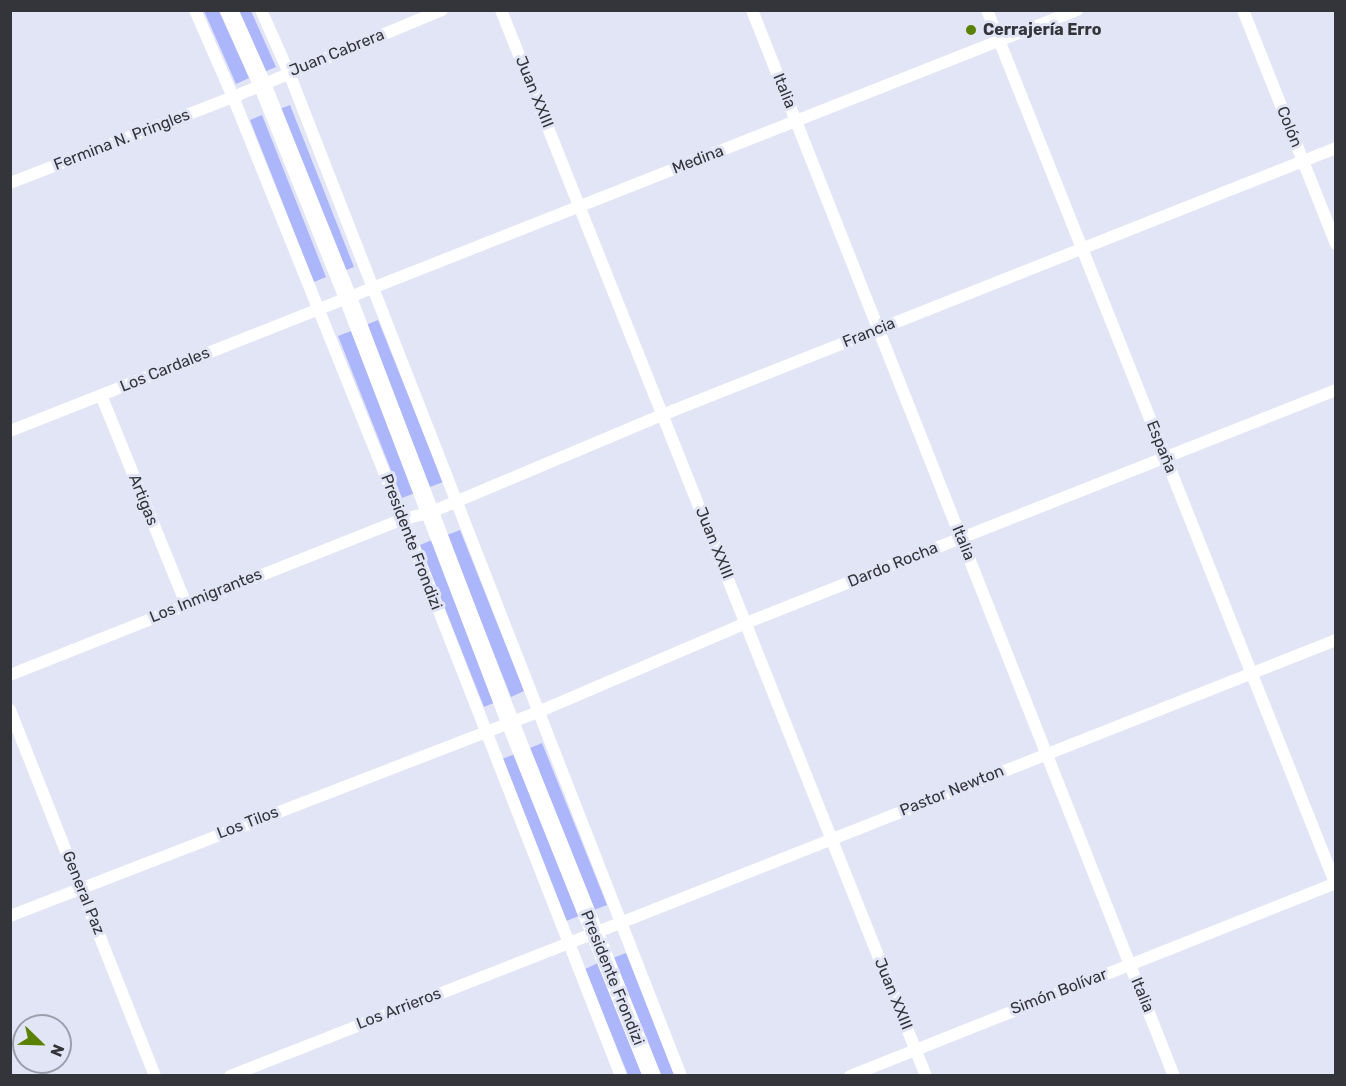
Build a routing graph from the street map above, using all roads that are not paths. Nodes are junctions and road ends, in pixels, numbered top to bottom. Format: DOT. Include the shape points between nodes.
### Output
graph roads {
  1 [pos="195,10"];
  2 [pos="229,10"];
  3 [pos="261,10"];
  4 [pos="442,10"];
  5 [pos="501,10"];
  6 [pos="752,10"];
  7 [pos="987,10"];
  8 [pos="1077,10"];
  9 [pos="1243,10"];
  10 [pos="999,41"];
  11 [pos="288,73"];
  12 [pos="262,84"];
  13 [pos="233,97"];
  14 [pos="796,121"];
  15 [pos="1335,148"];
  16 [pos="1302,161"];
  17 [pos="10,183"];
  18 [pos="579,206"];
  19 [pos="1335,244"];
  20 [pos="1082,249"];
  21 [pos="371,288"];
  22 [pos="348,298"];
  23 [pos="319,309"];
  24 [pos="878,330"];
  25 [pos="1335,390"];
  26 [pos="101,395"];
  27 [pos="662,415"];
  28 [pos="10,431"];
  29 [pos="1166,458"];
  30 [pos="456,502"];
  31 [pos="429,513"];
  32 [pos="403,519"];
  33 [pos="961,538"];
  34 [pos="186,604"];
  35 [pos="746,624"];
  36 [pos="1335,640"];
  37 [pos="1251,673"];
  38 [pos="10,675"];
  39 [pos="10,710"];
  40 [pos="538,712"];
  41 [pos="510,722"];
  42 [pos="485,731"];
  43 [pos="1047,754"];
  44 [pos="831,839"];
  45 [pos="1335,884"];
  46 [pos="81,888"];
  47 [pos="10,916"];
  48 [pos="620,923"];
  49 [pos="594,933"];
  50 [pos="568,943"];
  51 [pos="1130,964"];
  52 [pos="915,1048"];
  53 [pos="155,1076"];
  54 [pos="230,1076"];
  55 [pos="621,1076"];
  56 [pos="652,1076"];
  57 [pos="681,1076"];
  58 [pos="850,1076"];
  59 [pos="926,1076"];
  60 [pos="1174,1076"];
  1 -- 13 [label="street, Presidente Frondizi"];
  2 -- 12 [label="main road, Presidente Frondizi"];
  3 -- 11 [label="street, Presidente Frondizi"];
  4 -- 11 [label="street, Juan Cabrera"];
  5 -- 18 [label="street, Juan XXIII"];
  6 -- 14 [label="street, Italia"];
  7 -- 10 [label="street, España"];
  8 -- 10 [label="street, Medina"];
  9 -- 16 [label="street, Colón"];
  10 -- 14 [label="street, Medina"];
  10 -- 20 [label="street, España"];
  11 -- 12 [label="street, Juan Cabrera"];
  11 -- 21 [label="street, Presidente Frondizi"];
  12 -- 13 [label="street, Juan Cabrera"];
  12 -- 22 [label="main road, Presidente Frondizi"];
  13 -- 17 [label="street, Fermina N. Pringles"];
  13 -- 23 [label="street, Presidente Frondizi"];
  14 -- 18 [label="street, Medina"];
  14 -- 24 [label="street, Italia"];
  15 -- 16 [label="street, Francia"];
  16 -- 19 [label="street, Colón"];
  16 -- 20 [label="street, Francia"];
  18 -- 21 [label="street, Medina"];
  18 -- 27 [label="street, Juan XXIII"];
  20 -- 24 [label="street, Francia"];
  20 -- 29 [label="street, España"];
  21 -- 22 [label="street, Medina"];
  21 -- 30 [label="street, Presidente Frondizi"];
  22 -- 23 [label="street, Medina"];
  22 -- 31 [label="main road, Presidente Frondizi"];
  23 -- 26 [label="street, Los Cardales"];
  23 -- 32 [label="street, Presidente Frondizi"];
  24 -- 27 [label="street, Francia"];
  24 -- 33 [label="street, Italia"];
  25 -- 29 [label="street, Dardo Rocha"];
  26 -- 28 [label="street, Los Cardales"];
  26 -- 34 [label="street, Artigas"];
  27 -- 30 [label="street, Francia"];
  27 -- 35 [label="street, Juan XXIII"];
  29 -- 33 [label="street, Dardo Rocha"];
  29 -- 37 [label="street, España"];
  30 -- 31 [label="street, Francia"];
  30 -- 40 [label="street, Presidente Frondizi"];
  31 -- 32 [label="street, Francia"];
  31 -- 41 [label="main road, Presidente Frondizi"];
  32 -- 34 [label="street, Los Inmigrantes"];
  32 -- 42 [label="street, Presidente Frondizi"];
  33 -- 35 [label="street, Dardo Rocha"];
  33 -- 43 [label="street, Italia"];
  34 -- 38 [label="street, Los Inmigrantes"];
  35 -- 40 [label="street, Dardo Rocha"];
  35 -- 44 [label="street, Juan XXIII"];
  36 -- 37 [label="street, Pastor Newton"];
  37 -- 43 [label="street, Pastor Newton"];
  37 -- 45 [label="street, España"];
  39 -- 46 [label="street, General Paz"];
  40 -- 41 [label="street, Dardo Rocha"];
  40 -- 48 [label="street, Presidente Frondizi"];
  41 -- 42 [label="street, Dardo Rocha"];
  41 -- 49 [label="main road, Presidente Frondizi"];
  42 -- 46 [label="street, Los Tilos"];
  42 -- 50 [label="street, Presidente Frondizi"];
  43 -- 44 [label="street, Pastor Newton"];
  43 -- 51 [label="street, Italia"];
  44 -- 48 [label="street, Pastor Newton"];
  44 -- 52 [label="street, Juan XXIII"];
  45 -- 51 [label="street, Simón Bolívar"];
  46 -- 47 [label="street, Los Tilos"];
  46 -- 53 [label="street, General Paz"];
  48 -- 49 [label="street, Pastor Newton"];
  48 -- 57 [label="street, Presidente Frondizi"];
  49 -- 50 [label="street, Pastor Newton"];
  49 -- 56 [label="main road, Presidente Frondizi"];
  50 -- 54 [label="street, Los Arrieros"];
  50 -- 55 [label="street, Presidente Frondizi"];
  51 -- 52 [label="street, Simón Bolívar"];
  51 -- 60 [label="street, Italia"];
  52 -- 58 [label="street, Simón Bolívar"];
  52 -- 59 [label="street, Juan XXIII"];
}
